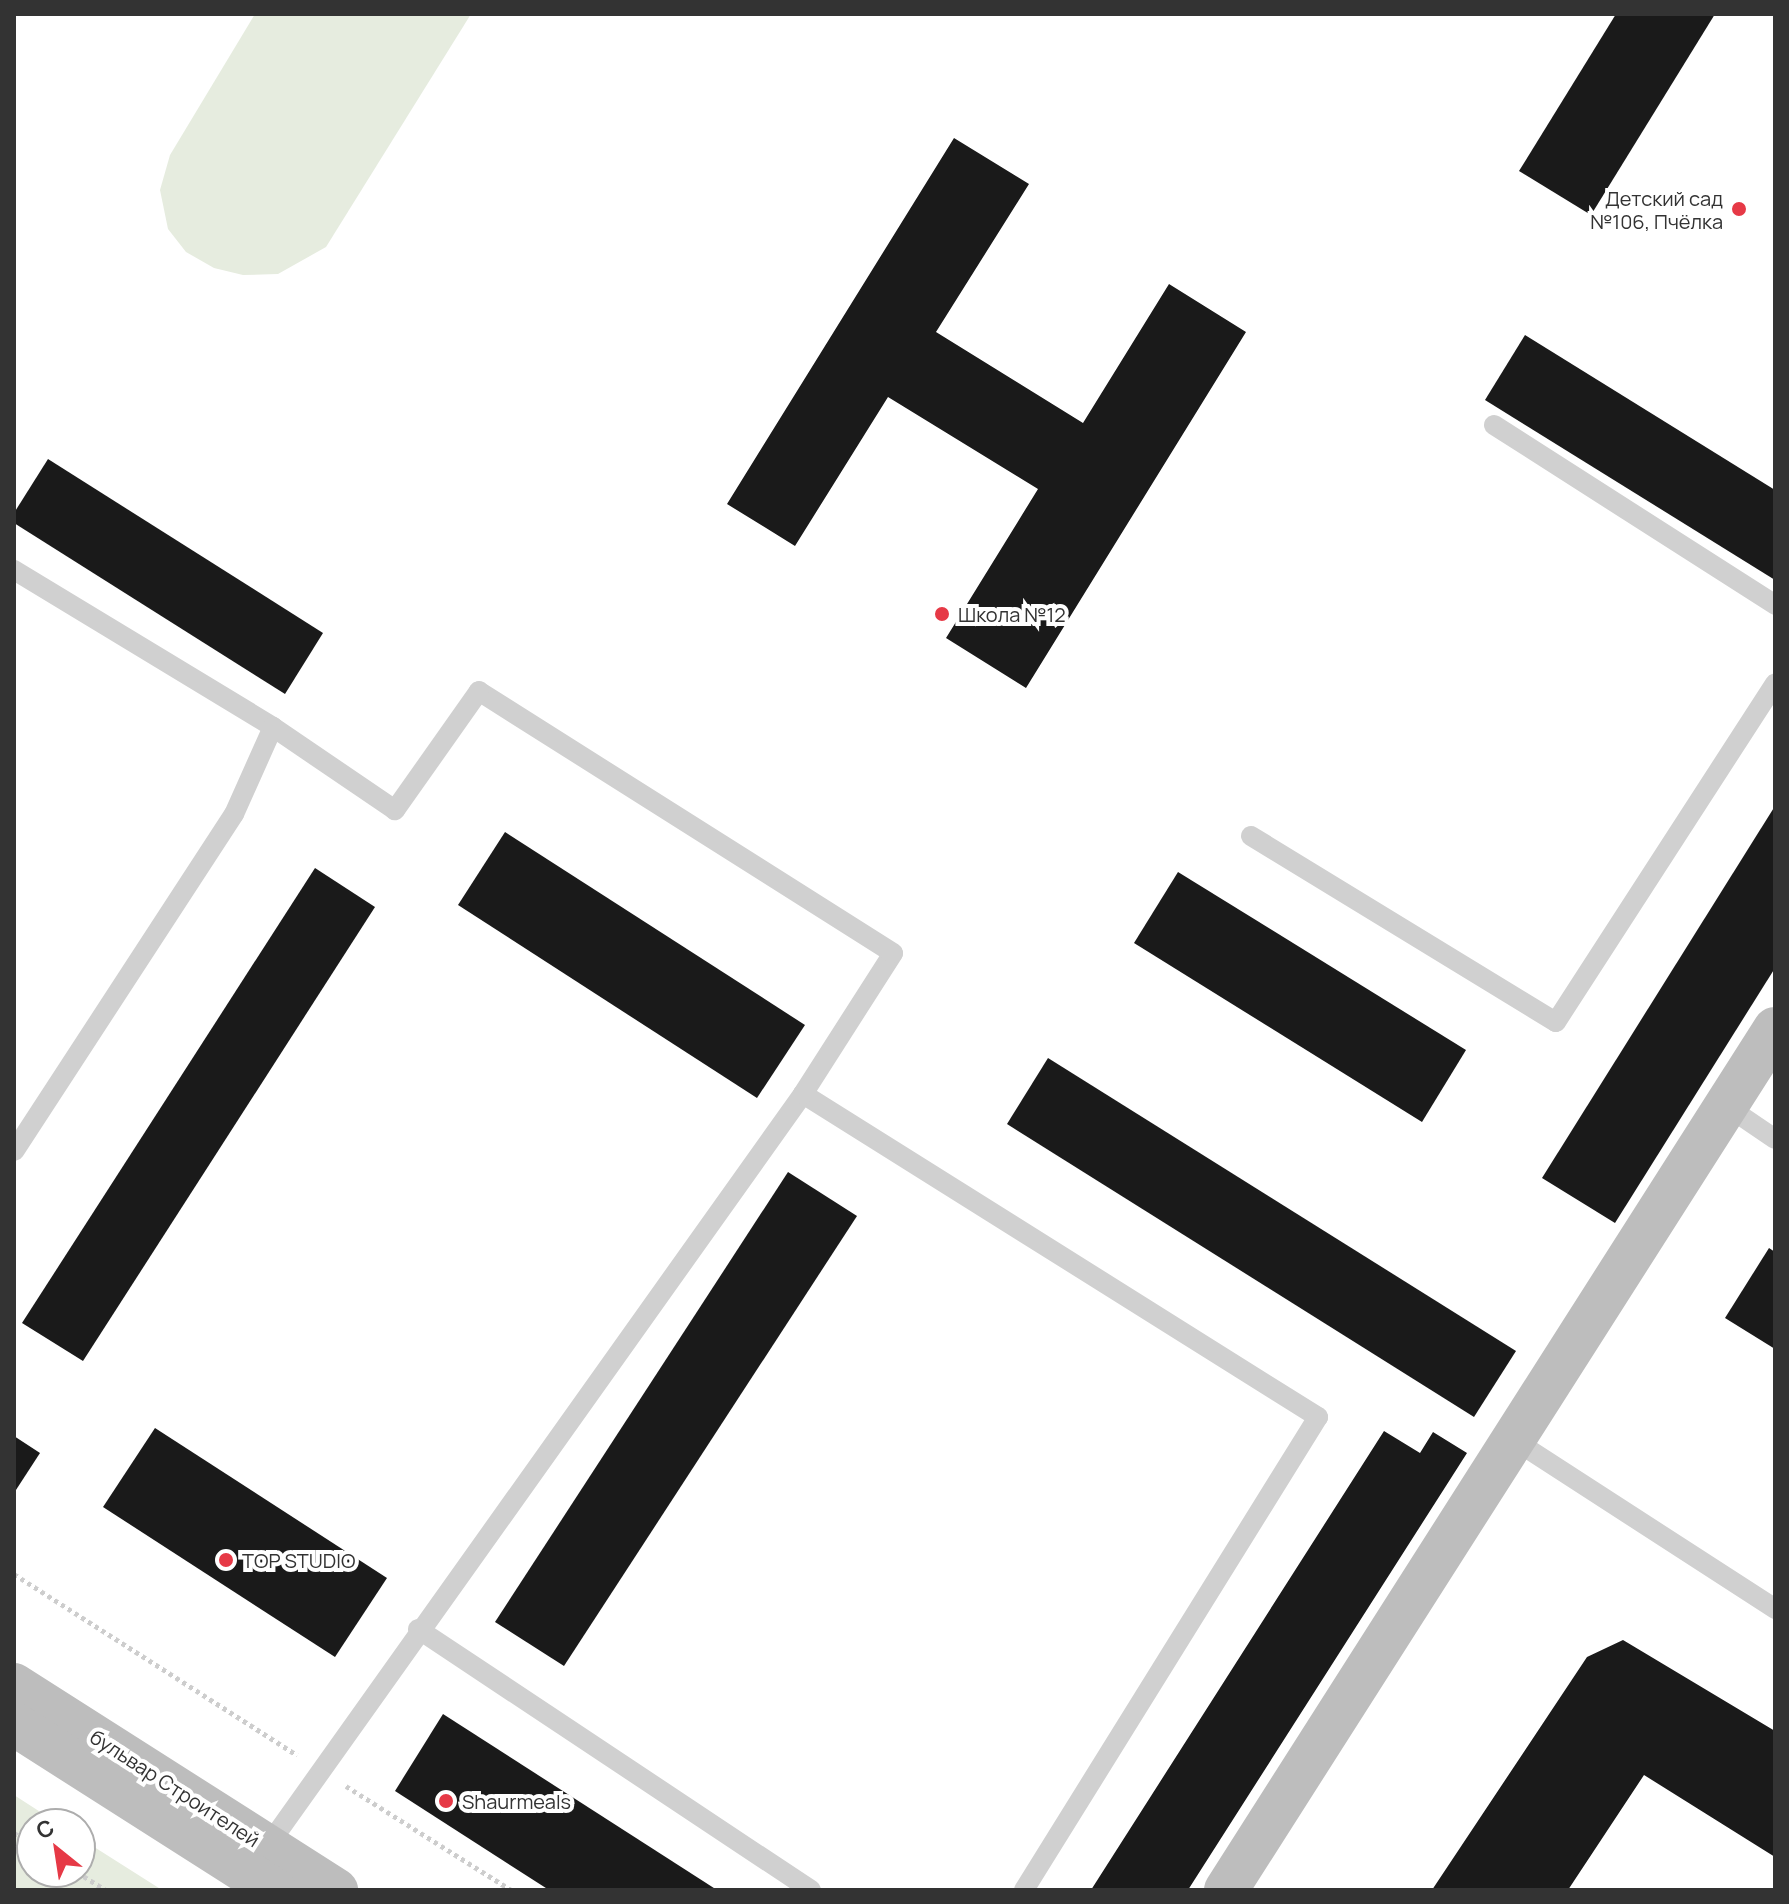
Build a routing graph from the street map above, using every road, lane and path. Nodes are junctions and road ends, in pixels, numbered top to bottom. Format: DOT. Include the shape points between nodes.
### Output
graph roads {
  1 [pos="1494,425"];
  2 [pos="14,570"];
  3 [pos="1775,605"];
  4 [pos="1775,684"];
  5 [pos="273,727"];
  6 [pos="1251,836"];
  7 [pos="1775,1029"];
  8 [pos="803,1094"];
  9 [pos="1725,1105"];
  10 [pos="1775,1139"];
  11 [pos="14,1151"];
  12 [pos="1511,1438"];
  13 [pos="14,1574"];
  14 [pos="1775,1609"];
  15 [pos="418,1629"];
  16 [pos="14,1685"];
  17 [pos="14,1724"];
  18 [pos="321,1770"];
  19 [pos="267,1847"];
  20 [pos="275,1890"];
  21 [pos="336,1890"];
  22 [pos="511,1890"];
  23 [pos="811,1890"];
  24 [pos="1024,1890"];
  25 [pos="1226,1890"];
  1 -- 3 [label="lane"];
  2 -- 5 [label="lane"];
  4 -- 6 [label="lane" via="1556,1022"];
  5 -- 8 [label="lane" via="395,810 479,691 893,953"];
  5 -- 11 [label="lane" via="234,814"];
  7 -- 9 [label="street"];
  8 -- 15 [label="lane"];
  8 -- 24 [label="lane" via="1318,1417"];
  9 -- 10 [label="lane"];
  9 -- 12 [label="street"];
  12 -- 14 [label="lane"];
  12 -- 25 [label="street"];
  13 -- 18 [label="path"];
  15 -- 18 [label="lane"];
  15 -- 23 [label="lane"];
  16 -- 19 [label="street, бульвар Строителей"];
  17 -- 20 [label="street, бульвар Строителей"];
  18 -- 19 [label="lane"];
  18 -- 22 [label="path"];
  19 -- 21 [label="street, бульвар Строителей"];
}
